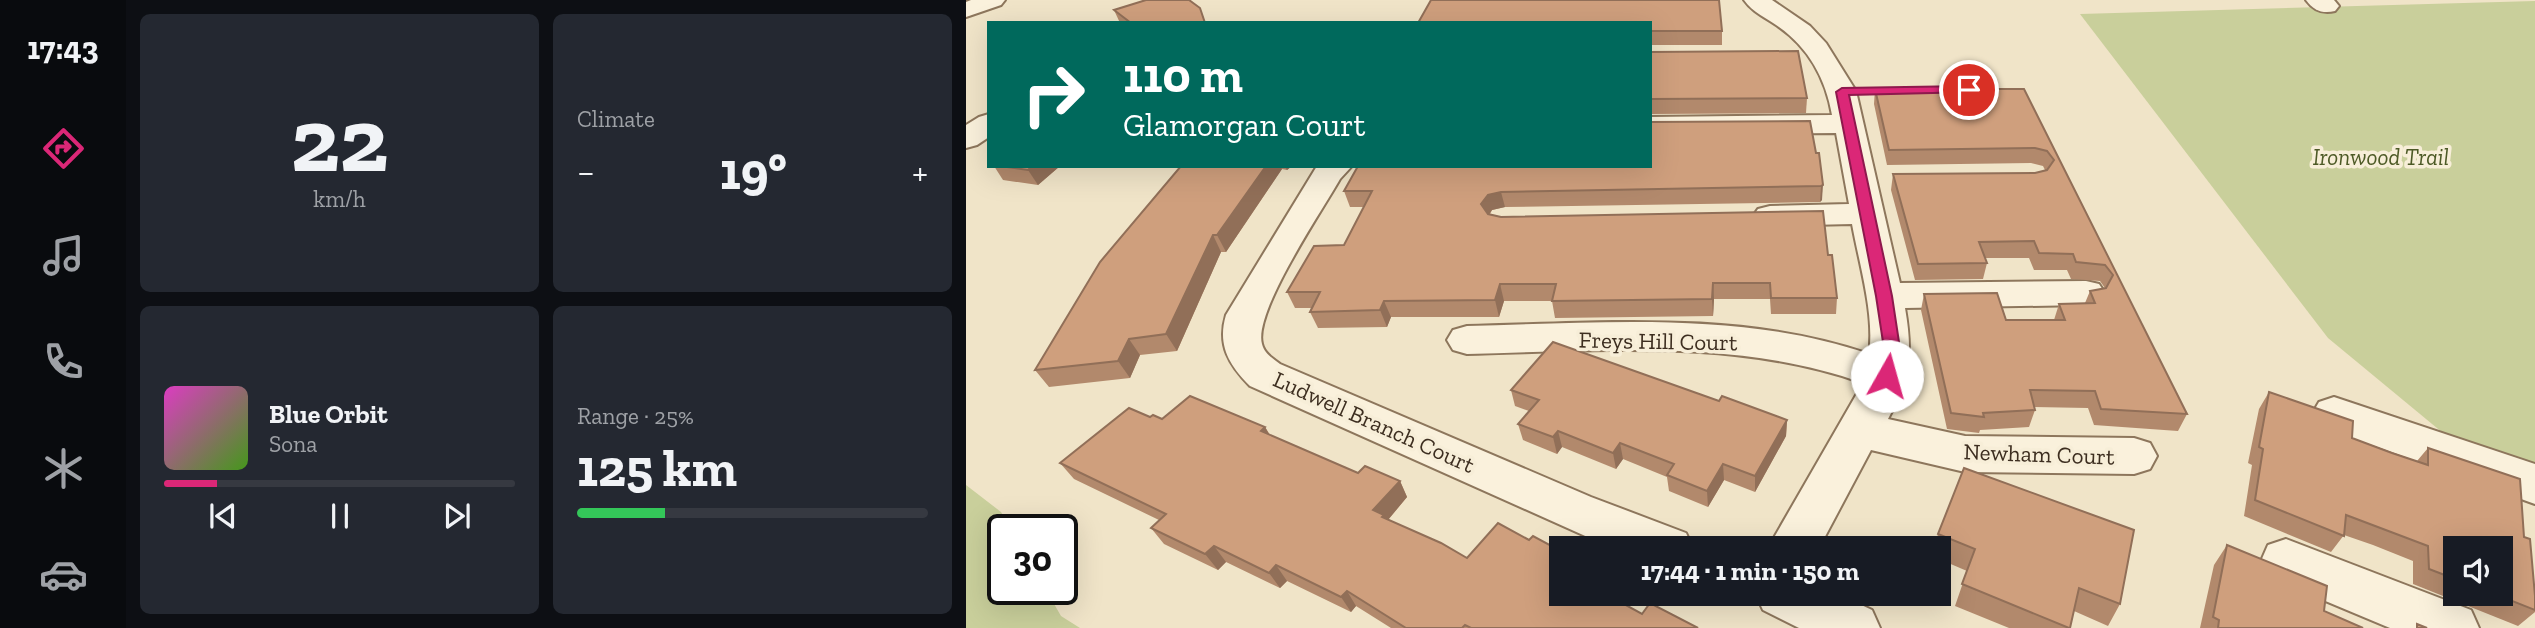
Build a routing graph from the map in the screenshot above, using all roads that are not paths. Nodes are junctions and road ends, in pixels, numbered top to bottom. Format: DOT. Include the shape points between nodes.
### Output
graph roads {
  1 [pos="993,0"];
  2 [pos="1756,0"];
  3 [pos="966,10"];
  4 [pos="966,21"];
  5 [pos="987,27"];
  6 [pos="1854,102"];
  7 [pos="987,124"];
  8 [pos="1652,126"];
  9 [pos="966,139"];
  10 [pos="1333,168"];
  11 [pos="1866,214"];
  12 [pos="1740,216"];
  13 [pos="2086,293"];
  14 [pos="1884,296"];
  15 [pos="1466,340"];
  16 [pos="1887,376"];
  17 [pos="2334,414"];
  18 [pos="1861,431"];
  19 [pos="2134,456"];
  20 [pos="2535,485"];
  21 [pos="1638,536"];
  22 [pos="1800,536"];
  23 [pos="2286,561"];
  24 [pos="1808,606"];
  25 [pos="1853,628"];
  26 [pos="2452,628"];
  1 -- 3 [label="street"];
  2 -- 6 [label="street" via="1801,31 1804,50"];
  4 -- 5 [label="street"];
  6 -- 8 [label="street"];
  6 -- 11 [label="street" via="1874,178"];
  7 -- 9 [label="street"];
  10 -- 21 [label="street, Ludwell Branch Court" via="1250,303 1242,323 1248,360 1265,374"];
  11 -- 12 [label="street"];
  11 -- 14 [label="street"];
  13 -- 14 [label="street"];
  14 -- 16 [label="street" via="1891,342"];
  15 -- 16 [label="street, Freys Hill Court" via="1730,340 1834,358"];
  16 -- 18 [label="street"];
  17 -- 20 [label="street"];
  18 -- 19 [label="street, Newham Court" via="1965,454"];
  18 -- 22 [label="street"];
  23 -- 26 [label="street"];
  24 -- 25 [label="street"];
}
